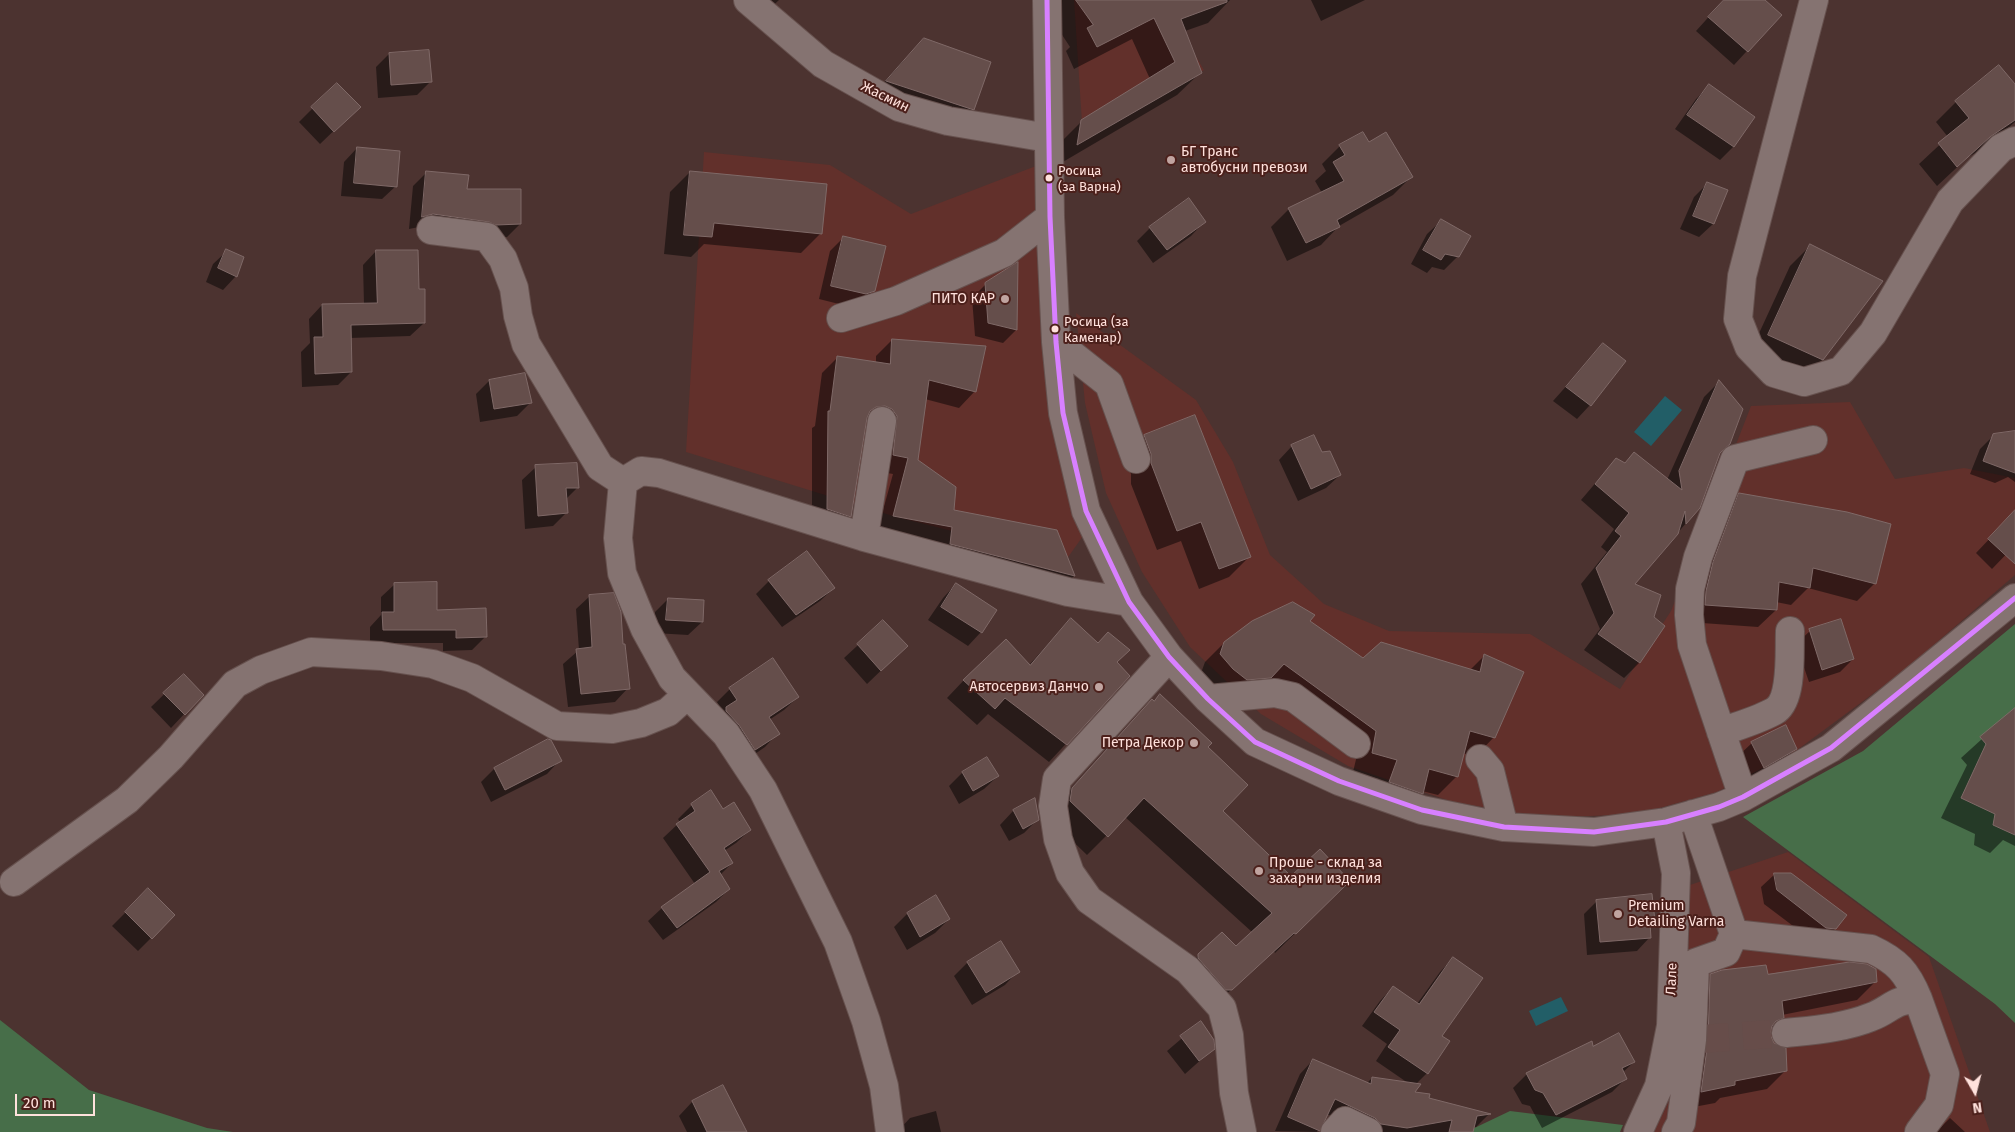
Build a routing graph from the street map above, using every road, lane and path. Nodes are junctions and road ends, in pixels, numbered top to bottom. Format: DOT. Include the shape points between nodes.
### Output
graph roads {
  1 [pos="748,0"];
  2 [pos="1047,0"];
  3 [pos="1814,0"];
  4 [pos="1048,138"];
  5 [pos="2015,141"];
  6 [pos="1050,217"];
  7 [pos="431,230"];
  8 [pos="841,318"];
  9 [pos="1056,342"];
  10 [pos="882,421"];
  11 [pos="1813,440"];
  12 [pos="1136,459"];
  13 [pos="623,482"];
  14 [pos="864,537"];
  15 [pos="2015,598"];
  16 [pos="1130,602"];
  17 [pos="1790,631"];
  18 [pos="1169,657"];
  19 [pos="687,696"];
  20 [pos="1208,699"];
  21 [pos="1721,732"];
  22 [pos="1356,744"];
  23 [pos="1480,759"];
  24 [pos="1743,797"];
  25 [pos="1693,814"];
  26 [pos="1666,822"];
  27 [pos="1504,827"];
  28 [pos="14,882"];
  29 [pos="1734,934"];
  30 [pos="1918,999"];
  31 [pos="1786,1033"];
  32 [pos="890,1132"];
  33 [pos="1242,1132"];
  34 [pos="1638,1132"];
  35 [pos="1676,1132"];
  36 [pos="1919,1132"];
  1 -- 4 [label="street, Жасмин" via="823,64 899,107 948,121"];
  2 -- 4 [label="street"];
  3 -- 5 [label="street" via="1742,276 1738,319 1749,347 1774,372 1804,382 1841,371 1873,333 1950,200 2001,148"];
  4 -- 6 [label="street"];
  6 -- 8 [label="street" via="1004,253 896,301"];
  6 -- 9 [label="street"];
  7 -- 13 [label="street" via="487,237 503,259 514,288 526,344 600,467"];
  9 -- 12 [label="street" via="1109,384"];
  9 -- 16 [label="street" via="1064,413 1086,510"];
  10 -- 14 [label="street"];
  11 -- 21 [label="street" via="1735,459 1698,557 1690,589 1692,645"];
  13 -- 14 [label="street" via="641,471 659,473"];
  13 -- 19 [label="street" via="618,538 622,572 645,629 672,678"];
  14 -- 16 [label="street" via="1068,592"];
  15 -- 24 [label="street" via="1831,748"];
  16 -- 18 [label="street"];
  17 -- 21 [label="street" via="1784,701 1776,710"];
  18 -- 20 [label="street"];
  18 -- 33 [label="street" via="1057,779 1054,814 1058,839 1070,872 1089,900 1188,970 1222,1008 1229,1035 1234,1093"];
  19 -- 28 [label="street" via="668,712 641,723 612,729 557,726 472,678 433,664 381,656 311,652 261,670 235,684 171,757 127,800"];
  19 -- 32 [label="street" via="726,734 763,790 838,942 866,1021 881,1077"];
  20 -- 22 [label="street" via="1275,693 1292,698"];
  20 -- 27 [label="street" via="1254,742 1339,781 1422,810"];
  21 -- 24 [label="street"];
  23 -- 27 [label="street" via="1490,771"];
  24 -- 25 [label="street"];
  25 -- 26 [label="street"];
  25 -- 29 [label="street"];
  26 -- 27 [label="street" via="1594,832"];
  26 -- 34 [label="street, Лале" via="1676,874 1671,1026 1659,1086"];
  29 -- 30 [label="street" via="1871,949 1890,958 1909,978"];
  29 -- 35 [label="street" via="1726,952 1694,962 1696,1040 1681,1122"];
  30 -- 31 [label="street" via="1903,999 1872,1017 1837,1027"];
  30 -- 36 [label="street" via="1945,1074 1940,1105"];
}
